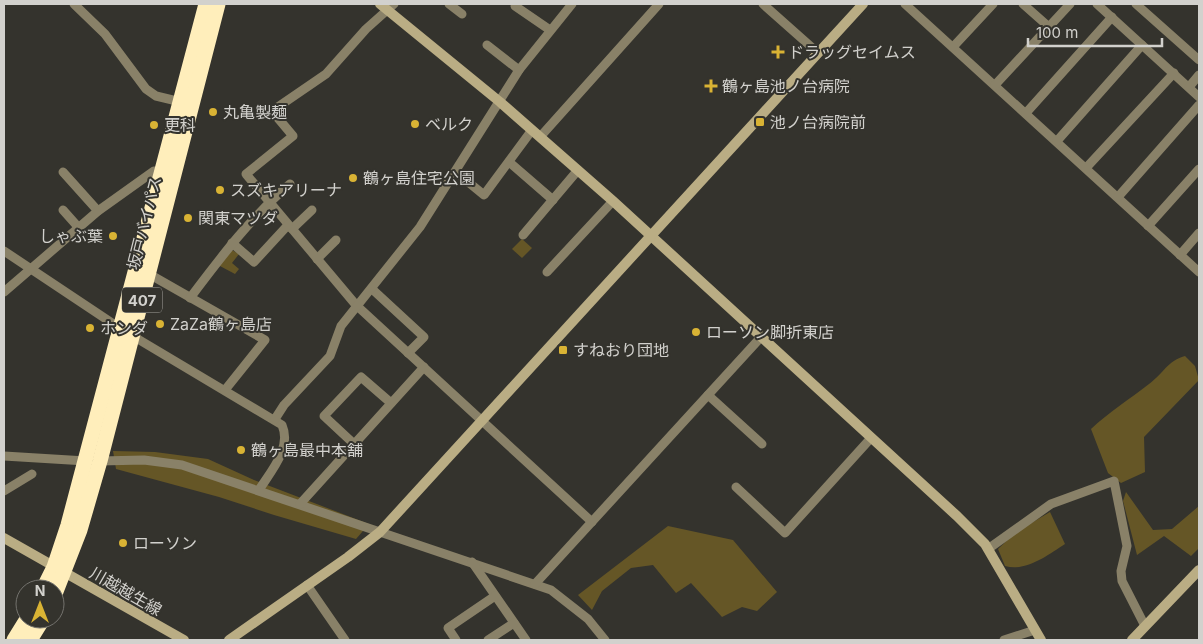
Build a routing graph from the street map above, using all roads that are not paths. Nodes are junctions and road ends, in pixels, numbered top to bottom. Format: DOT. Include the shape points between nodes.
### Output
graph roads {
  1 [pos="74,4"];
  2 [pos="206,4"];
  3 [pos="218,4"];
  4 [pos="449,4"];
  5 [pos="572,4"];
  6 [pos="659,4"];
  7 [pos="763,4"];
  8 [pos="863,4"];
  9 [pos="905,4"];
  10 [pos="993,4"];
  11 [pos="1023,4"];
  12 [pos="1070,4"];
  13 [pos="1097,4"];
  14 [pos="1136,4"];
  15 [pos="387,5"];
  16 [pos="515,6"];
  17 [pos="462,14"];
  18 [pos="1112,18"];
  19 [pos="1049,27"];
  20 [pos="550,30"];
  21 [pos="1142,45"];
  22 [pos="487,46"];
  23 [pos="953,47"];
  24 [pos="816,52"];
  25 [pos="1199,60"];
  26 [pos="518,70"];
  27 [pos="1174,74"];
  28 [pos="1199,76"];
  29 [pos="995,85"];
  30 [pos="1189,87"];
  31 [pos="1199,97"];
  32 [pos="181,102"];
  33 [pos="500,102"];
  34 [pos="1199,105"];
  35 [pos="1026,113"];
  36 [pos="536,134"];
  37 [pos="1057,141"];
  38 [pos="509,162"];
  39 [pos="1086,168"];
  40 [pos="1199,169"];
  41 [pos="578,170"];
  42 [pos="63,172"];
  43 [pos="163,172"];
  44 [pos="456,172"];
  45 [pos="290,184"];
  46 [pos="1118,198"];
  47 [pos="553,200"];
  48 [pos="613,201"];
  49 [pos="269,202"];
  50 [pos="63,210"];
  51 [pos="312,210"];
  52 [pos="98,211"];
  53 [pos="1148,226"];
  54 [pos="290,227"];
  55 [pos="79,228"];
  56 [pos="1199,233"];
  57 [pos="522,235"];
  58 [pos="652,236"];
  59 [pos="336,240"];
  60 [pos="232,243"];
  61 [pos="4,251"];
  62 [pos="1180,255"];
  63 [pos="317,259"];
  64 [pos="30,269"];
  65 [pos="547,272"];
  66 [pos="1199,272"];
  67 [pos="149,274"];
  68 [pos="372,289"];
  69 [pos="4,292"];
  70 [pos="190,298"];
  71 [pos="356,305"];
  72 [pos="127,332"];
  73 [pos="761,337"];
  74 [pos="408,353"];
  75 [pos="424,367"];
  76 [pos="225,390"];
  77 [pos="708,395"];
  78 [pos="391,403"];
  79 [pos="275,419"];
  80 [pos="482,421"];
  81 [pos="872,438"];
  82 [pos="353,443"];
  83 [pos="762,444"];
  84 [pos="4,456"];
  85 [pos="93,461"];
  86 [pos="32,474"];
  87 [pos="736,487"];
  88 [pos="259,490"];
  89 [pos="4,491"];
  90 [pos="300,504"];
  91 [pos="592,522"];
  92 [pos="380,532"];
  93 [pos="4,538"];
  94 [pos="988,548"];
  95 [pos="472,562"];
  96 [pos="59,570"];
  97 [pos="1199,570"];
  98 [pos="51,579"];
  99 [pos="58,579"];
  100 [pos="535,584"];
  101 [pos="307,585"];
  102 [pos="495,596"];
  103 [pos="514,623"];
  104 [pos="1145,626"];
  105 [pos="21,629"];
  106 [pos="37,629"];
  107 [pos="1035,630"];
  108 [pos="14,640"];
  109 [pos="30,640"];
  110 [pos="184,640"];
  111 [pos="229,640"];
  112 [pos="344,640"];
  113 [pos="456,640"];
  114 [pos="488,640"];
  115 [pos="526,640"];
  116 [pos="605,640"];
  117 [pos="1004,640"];
  118 [pos="1041,640"];
  119 [pos="1132,640"];
  1 -- 32 [label="street" via="105,34 146,89 156,96"];
  2 -- 32 [label="highway, 坂戸バイパス / 407"];
  3 -- 67 [label="highway, 坂戸バイパス / 407"];
  4 -- 17 [label="street"];
  5 -- 20 [label="street"];
  6 -- 36 [label="street"];
  7 -- 24 [label="street"];
  8 -- 24 [label="street"];
  9 -- 23 [label="street"];
  10 -- 23 [label="street"];
  11 -- 19 [label="street"];
  12 -- 19 [label="street"];
  13 -- 18 [label="street"];
  14 -- 25 [label="street"];
  15 -- 33 [label="street"];
  15 -- 49 [label="street" via="326,74 272,111 293,136 246,174"];
  16 -- 20 [label="street"];
  18 -- 21 [label="street"];
  18 -- 35 [label="street"];
  19 -- 29 [label="street"];
  20 -- 26 [label="street"];
  21 -- 27 [label="street"];
  21 -- 37 [label="street"];
  22 -- 26 [label="street"];
  23 -- 29 [label="street"];
  24 -- 58 [label="street"];
  26 -- 33 [label="street"];
  27 -- 30 [label="street"];
  27 -- 39 [label="street"];
  28 -- 30 [label="street"];
  29 -- 35 [label="street"];
  30 -- 31 [label="street"];
  32 -- 43 [label="highway, 坂戸バイパス / 407"];
  33 -- 36 [label="street"];
  33 -- 44 [label="street"];
  34 -- 46 [label="street"];
  35 -- 37 [label="street"];
  36 -- 38 [label="street"];
  36 -- 41 [label="street"];
  37 -- 39 [label="street"];
  38 -- 44 [label="street" via="484,195"];
  38 -- 47 [label="street"];
  39 -- 46 [label="street"];
  40 -- 53 [label="street"];
  41 -- 47 [label="street"];
  41 -- 48 [label="street"];
  42 -- 52 [label="street"];
  43 -- 52 [label="street" via="154,171"];
  43 -- 72 [label="highway, 坂戸バイパス / 407"];
  44 -- 68 [label="street" via="420,227"];
  45 -- 49 [label="street"];
  46 -- 53 [label="street"];
  47 -- 57 [label="street"];
  48 -- 58 [label="street"];
  48 -- 65 [label="street"];
  49 -- 54 [label="street"];
  49 -- 60 [label="street"];
  50 -- 55 [label="street"];
  51 -- 54 [label="street"];
  52 -- 55 [label="street"];
  53 -- 62 [label="street"];
  54 -- 60 [label="street" via="254,262"];
  54 -- 63 [label="street"];
  55 -- 64 [label="street"];
  56 -- 62 [label="street"];
  58 -- 73 [label="street"];
  58 -- 80 [label="street"];
  59 -- 63 [label="street"];
  60 -- 70 [label="street"];
  61 -- 64 [label="street"];
  62 -- 66 [label="street"];
  63 -- 71 [label="street"];
  64 -- 69 [label="street"];
  64 -- 72 [label="street"];
  67 -- 70 [label="street"];
  67 -- 72 [label="highway, 坂戸バイパス / 407"];
  68 -- 71 [label="street"];
  68 -- 74 [label="street" via="424,336"];
  70 -- 76 [label="street" via="265,340"];
  71 -- 74 [label="street"];
  71 -- 79 [label="street" via="341,326 330,356"];
  72 -- 76 [label="street"];
  72 -- 85 [label="highway, 坂戸バイパス / 407"];
  73 -- 77 [label="street"];
  73 -- 81 [label="street"];
  74 -- 75 [label="street"];
  75 -- 78 [label="street"];
  75 -- 80 [label="street"];
  76 -- 79 [label="street"];
  77 -- 83 [label="street"];
  77 -- 91 [label="street"];
  78 -- 82 [label="street"];
  78 -- 82 [label="street" via="361,378 324,416"];
  79 -- 88 [label="street" via="285,433 282,452"];
  80 -- 91 [label="street"];
  80 -- 92 [label="street"];
  81 -- 87 [label="street" via="785,533"];
  81 -- 94 [label="street"];
  82 -- 90 [label="street"];
  84 -- 85 [label="street"];
  85 -- 88 [label="street" via="144,460 182,465"];
  85 -- 96 [label="highway, 坂戸バイパス / 407"];
  86 -- 89 [label="street"];
  88 -- 90 [label="street"];
  90 -- 92 [label="street"];
  91 -- 100 [label="street"];
  92 -- 95 [label="street"];
  92 -- 101 [label="street"];
  93 -- 96 [label="street, 川越越生線"];
  94 -- 104 [label="street" via="1051,504 1114,481 1127,546 1122,581"];
  94 -- 107 [label="street"];
  95 -- 100 [label="street"];
  95 -- 102 [label="street"];
  96 -- 98 [label="highway, 坂戸バイパス / 407"];
  96 -- 99 [label="highway, 坂戸バイパス / 407"];
  96 -- 110 [label="street, 川越越生線"];
  97 -- 104 [label="street"];
  100 -- 116 [label="street" via="551,590 588,618"];
  101 -- 111 [label="street"];
  101 -- 112 [label="street"];
  102 -- 103 [label="street"];
  102 -- 113 [label="street" via="448,628"];
  103 -- 114 [label="street"];
  103 -- 115 [label="street"];
  104 -- 119 [label="street"];
  105 -- 108 [label="highway"];
  106 -- 109 [label="highway"];
  107 -- 117 [label="street"];
  107 -- 118 [label="street"];
}
